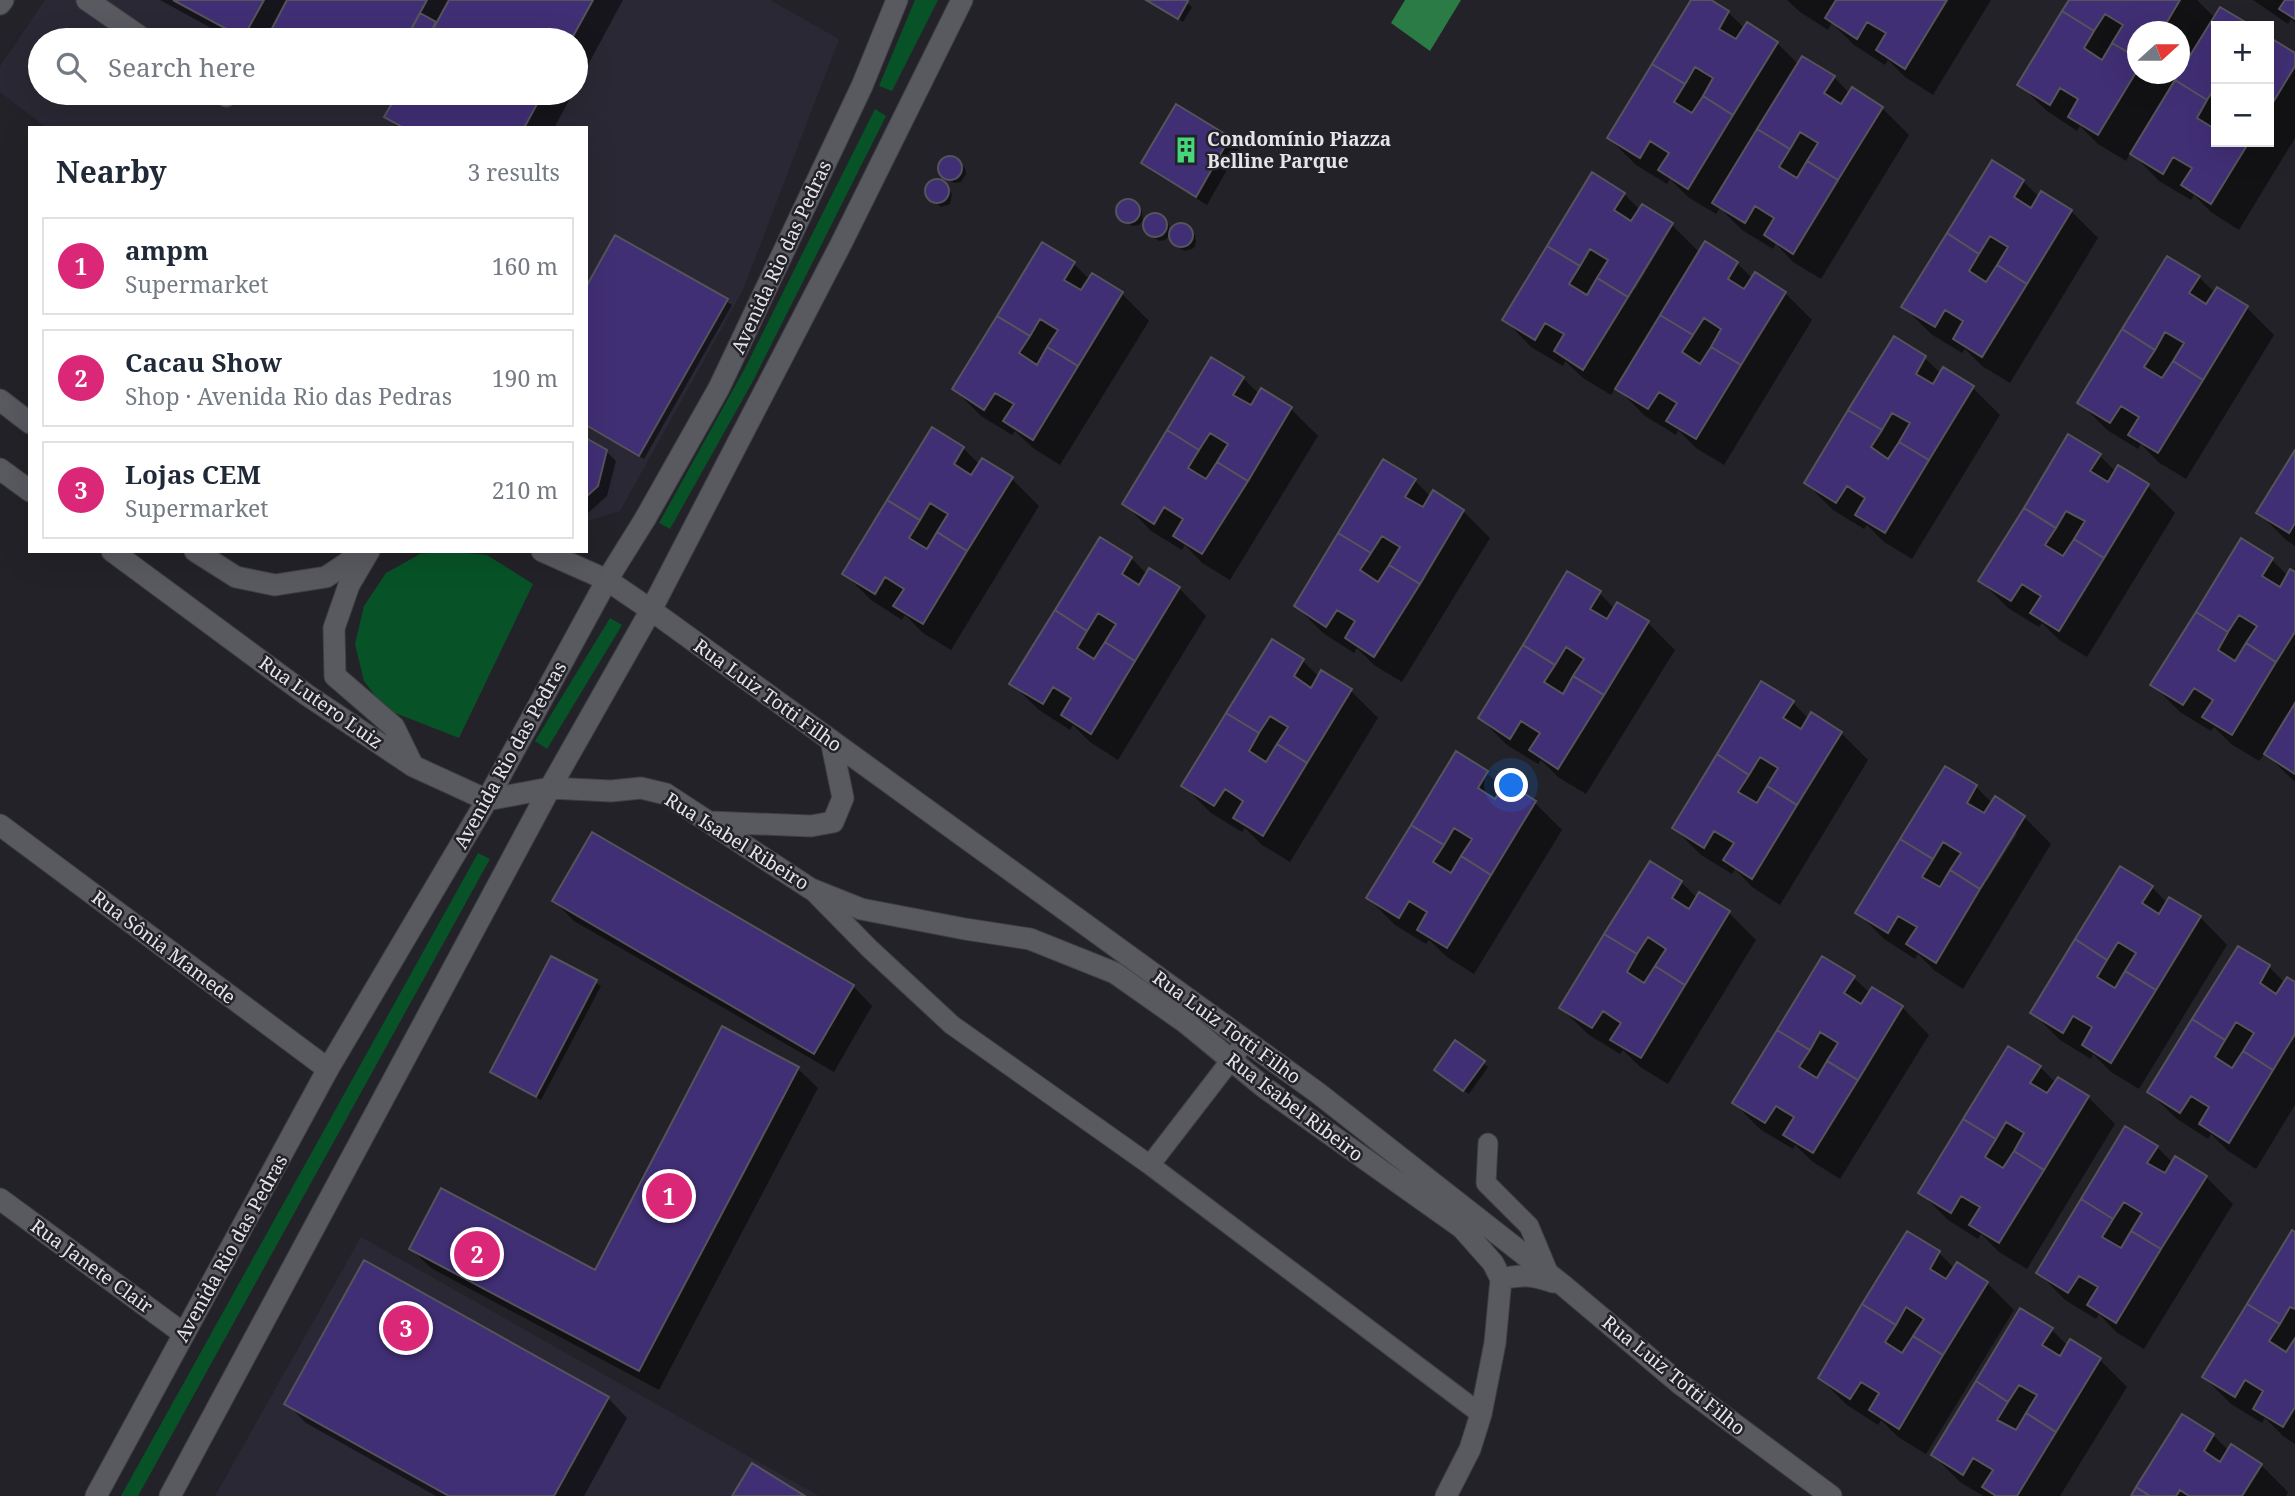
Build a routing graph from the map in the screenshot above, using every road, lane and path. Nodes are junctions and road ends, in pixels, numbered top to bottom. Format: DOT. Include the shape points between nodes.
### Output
graph roads {
  1 [pos="3,0"];
  2 [pos="87,0"];
  3 [pos="897,0"];
  4 [pos="962,0"];
  5 [pos="0,5"];
  6 [pos="128,28"];
  7 [pos="0,400"];
  8 [pos="28,421"];
  9 [pos="0,469"];
  10 [pos="28,490"];
  11 [pos="115,553"];
  12 [pos="198,553"];
  13 [pos="364,553"];
  14 [pos="366,553"];
  15 [pos="546,553"];
  16 [pos="607,580"];
  17 [pos="651,610"];
  18 [pos="831,740"];
  19 [pos="413,766"];
  20 [pos="550,788"];
  21 [pos="487,800"];
  22 [pos="708,821"];
  23 [pos="0,825"];
  24 [pos="811,889"];
  25 [pos="1246,1040"];
  26 [pos="1230,1059"];
  27 [pos="328,1069"];
  28 [pos="1488,1143"];
  29 [pos="1150,1165"];
  30 [pos="0,1199"];
  31 [pos="1501,1279"];
  32 [pos="1557,1280"];
  33 [pos="184,1334"];
  34 [pos="1481,1414"];
  35 [pos="96,1496"];
  36 [pos="170,1496"];
  37 [pos="1446,1496"];
  38 [pos="1831,1496"];
  1 -- 5 [label="street"];
  2 -- 6 [label="street"];
  3 -- 16 [label="street, Avenida Rio das Pedras" via="862,86 719,388"];
  4 -- 17 [label="street"];
  7 -- 8 [label="street"];
  9 -- 10 [label="street"];
  11 -- 19 [label="street, Rua Lutero Luiz" via="307,695"];
  12 -- 13 [label="street" via="236,577 275,585 326,578"];
  14 -- 19 [label="street" via="334,628 335,676 394,727"];
  15 -- 16 [label="street"];
  16 -- 17 [label="street, Rua Luiz Totti Filho"];
  16 -- 21 [label="street, Avenida Rio das Pedras"];
  17 -- 18 [label="street, Rua Luiz Totti Filho"];
  17 -- 20 [label="street"];
  18 -- 22 [label="street" via="843,798 833,822 811,826"];
  18 -- 25 [label="street, Rua Luiz Totti Filho"];
  19 -- 21 [label="street, Rua Lutero Luiz"];
  20 -- 21 [label="street"];
  20 -- 22 [label="street, Rua Isabel Ribeiro" via="640,788 666,794"];
  20 -- 36 [label="street"];
  21 -- 27 [label="street, Avenida Rio das Pedras"];
  22 -- 24 [label="street, Rua Isabel Ribeiro"];
  23 -- 27 [label="street, Rua Sônia Mamede"];
  24 -- 26 [label="street, Rua Isabel Ribeiro" via="861,909 1030,939 1103,968 1186,1023"];
  24 -- 29 [label="lane" via="952,1025"];
  25 -- 26 [label="lane"];
  25 -- 32 [label="street, Rua Luiz Totti Filho"];
  26 -- 29 [label="lane"];
  26 -- 31 [label="street, Rua Isabel Ribeiro" via="1462,1228"];
  27 -- 33 [label="street, Avenida Rio das Pedras"];
  28 -- 32 [label="lane" via="1486,1183 1529,1226"];
  29 -- 34 [label="lane"];
  30 -- 33 [label="street, Rua Janete Clair"];
  31 -- 32 [label="street" via="1521,1274"];
  31 -- 34 [label="street"];
  32 -- 38 [label="street, Rua Luiz Totti Filho" via="1679,1383"];
  33 -- 35 [label="street, Avenida Rio das Pedras"];
  34 -- 37 [label="street" via="1470,1449"];
}
